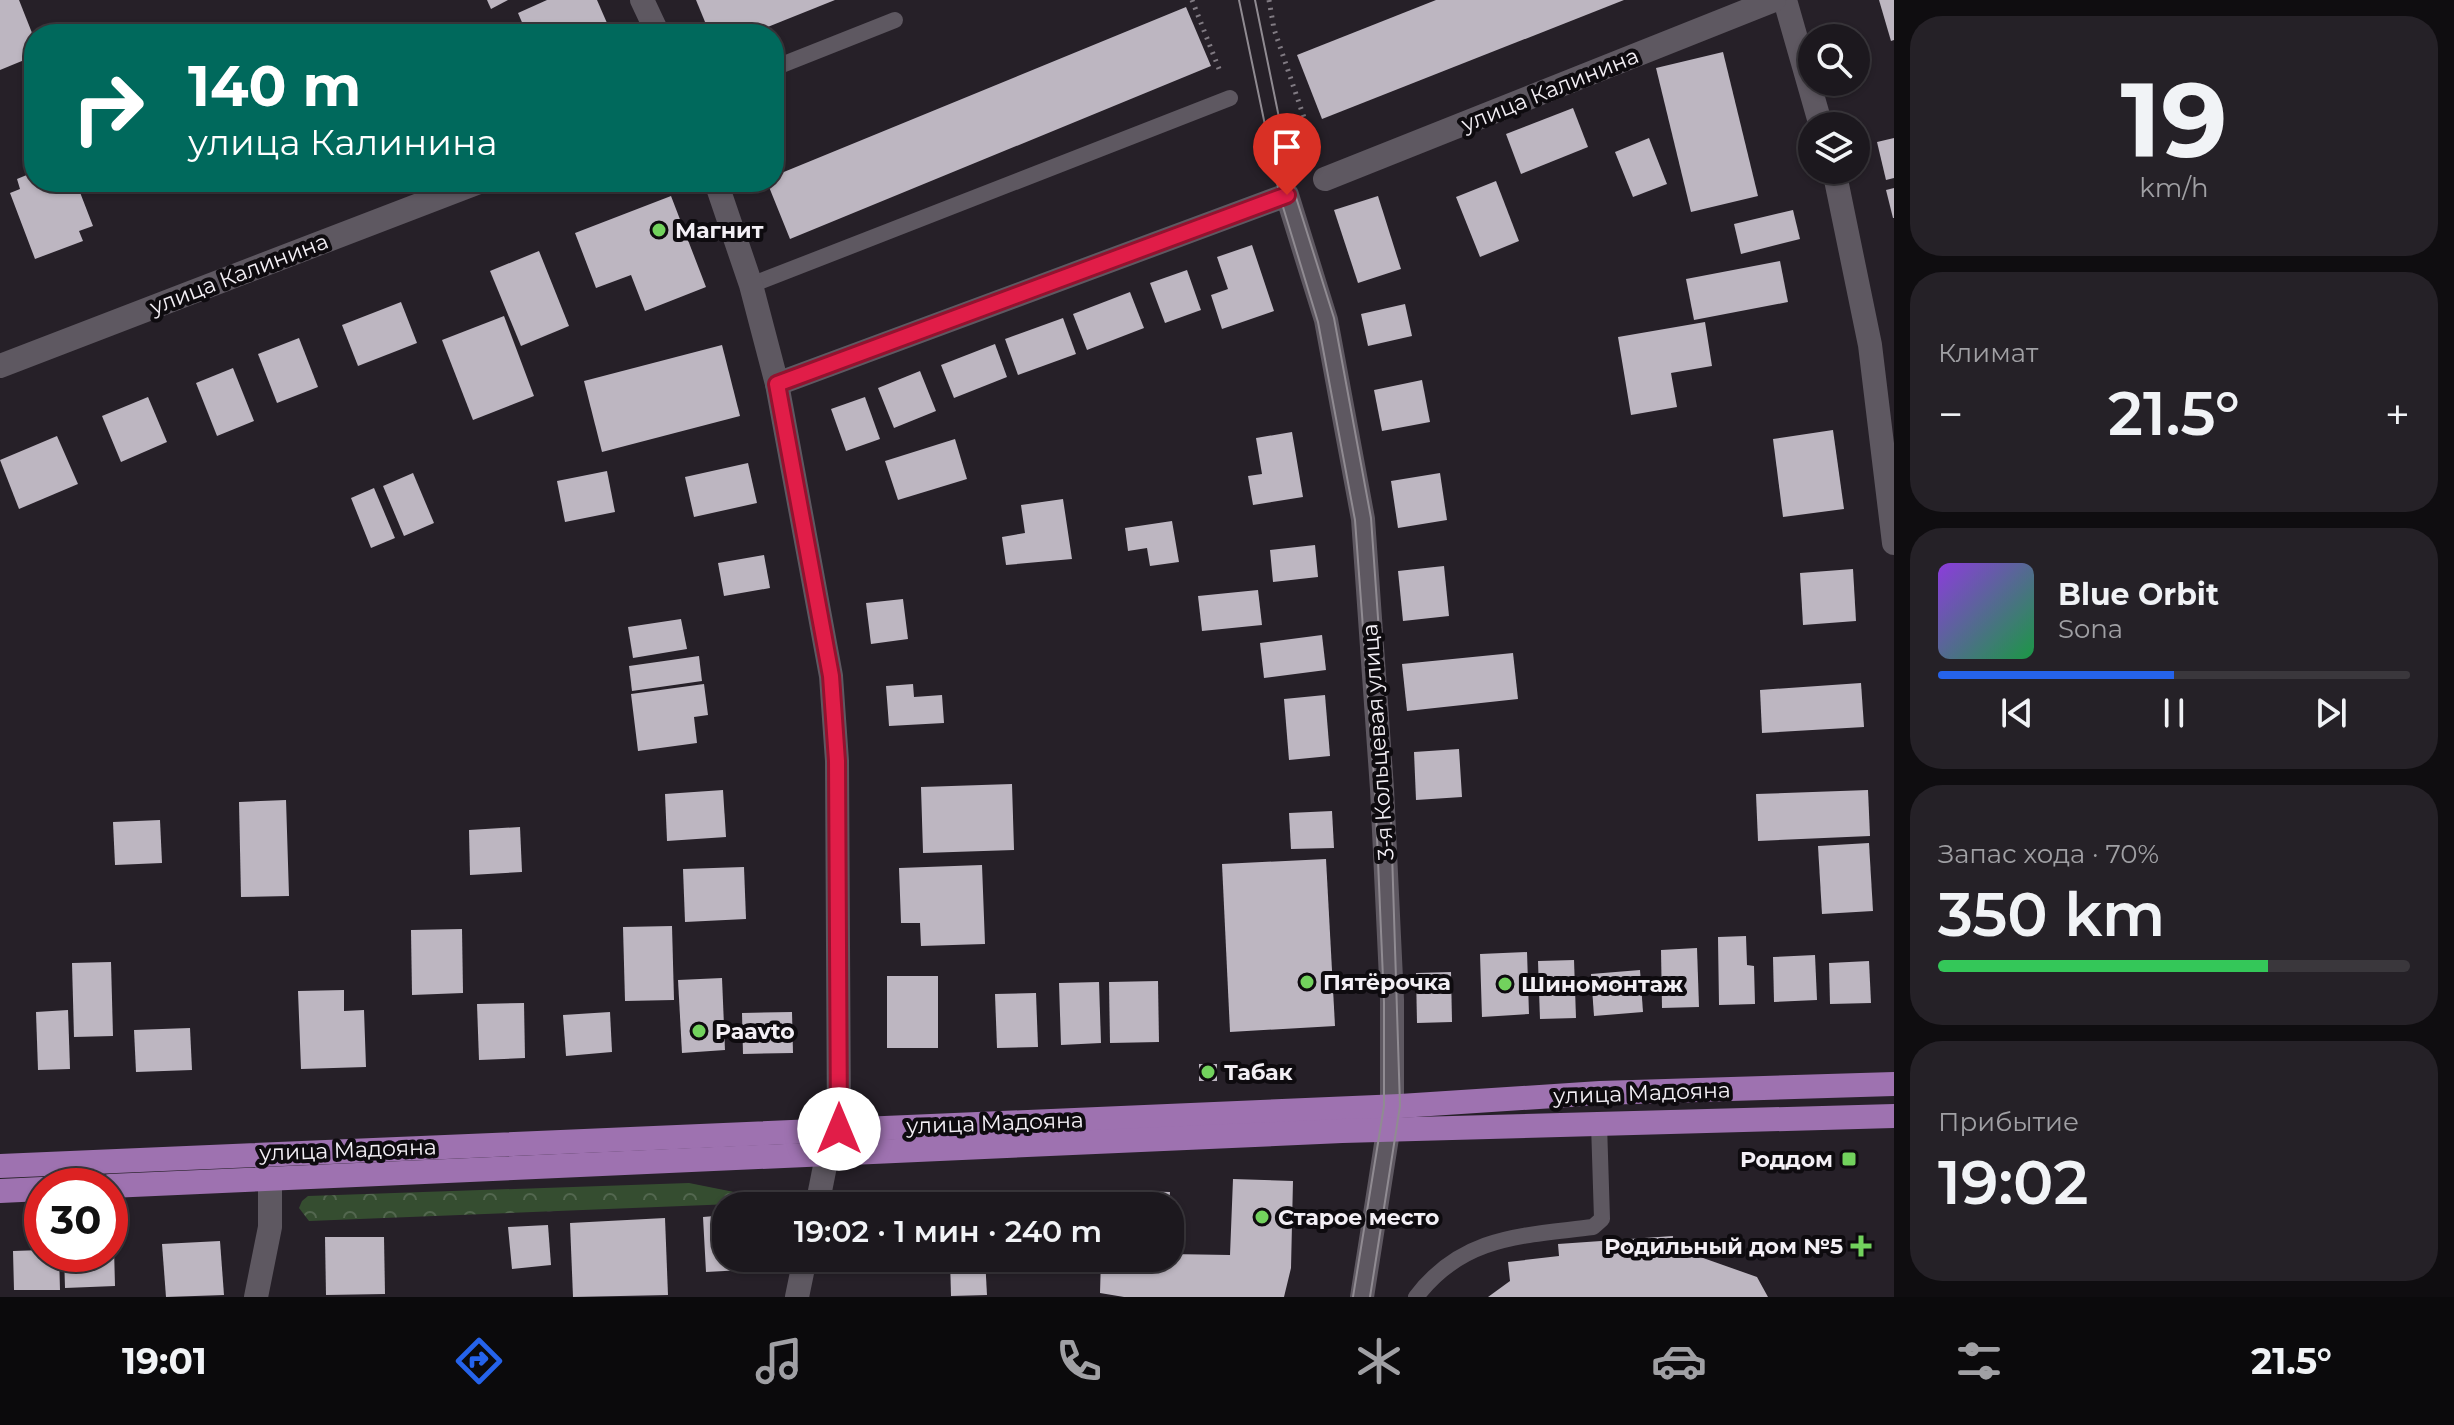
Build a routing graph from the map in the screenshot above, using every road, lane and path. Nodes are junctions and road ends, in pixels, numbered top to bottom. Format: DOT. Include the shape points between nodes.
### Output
graph roads {
  1 [pos="642,0"];
  2 [pos="1192,0"];
  3 [pos="1269,0"];
  4 [pos="1774,0"];
  5 [pos="1785,0"];
  6 [pos="895,20"];
  7 [pos="653,24"];
  8 [pos="784,64"];
  9 [pos="1230,98"];
  10 [pos="1817,112"];
  11 [pos="1325,179"];
  12 [pos="1837,184"];
  13 [pos="453,192"];
  14 [pos="719,192"];
  15 [pos="751,285"];
  16 [pos="0,366"];
  17 [pos="777,384"];
  18 [pos="1894,543"];
  19 [pos="1894,1084"];
  20 [pos="1392,1106"];
  21 [pos="1894,1116"];
  22 [pos="1599,1124"];
  23 [pos="839,1129"];
  24 [pos="1389,1131"];
  25 [pos="827,1156"];
  26 [pos="0,1166"];
  27 [pos="270,1179"];
  28 [pos="128,1185"];
  29 [pos="24,1190"];
  30 [pos="0,1191"];
  31 [pos="820,1192"];
  32 [pos="802,1272"];
  33 [pos="256,1297"];
  34 [pos="797,1297"];
  35 [pos="1362,1297"];
  36 [pos="1416,1297"];
  1 -- 7 [label="street"];
  2 -- 9 [label="path"];
  3 -- 11 [label="path"];
  4 -- 11 [label="street, улица Калинина"];
  5 -- 10 [label="street"];
  6 -- 8 [label="lane"];
  9 -- 15 [label="lane"];
  12 -- 18 [label="street" via="1870,345"];
  13 -- 16 [label="street, улица Калинина"];
  14 -- 15 [label="street"];
  15 -- 17 [label="street"];
  17 -- 20 [label="street, 3-я Кольцевая улица" via="1287,195 1326,320 1363,519 1383,804"];
  17 -- 23 [label="street" via="831,676 837,761"];
  19 -- 20 [label="main road, улица Мадояна"];
  20 -- 23 [label="main road, улица Мадояна"];
  20 -- 24 [label="street, 3-я Кольцевая улица"];
  21 -- 22 [label="main road, улица Мадояна"];
  22 -- 24 [label="main road, улица Мадояна"];
  22 -- 36 [label="lane" via="1602,1219 1593,1227 1505,1238 1459,1254"];
  23 -- 26 [label="main road, улица Мадояна"];
  24 -- 25 [label="main road, улица Мадояна"];
  24 -- 35 [label="street, 3-я Кольцевая улица"];
  25 -- 27 [label="main road, улица Мадояна"];
  25 -- 31 [label="street"];
  27 -- 28 [label="main road, улица Мадояна"];
  27 -- 33 [label="street" via="270,1227"];
  29 -- 30 [label="main road"];
  32 -- 34 [label="street"];
}
